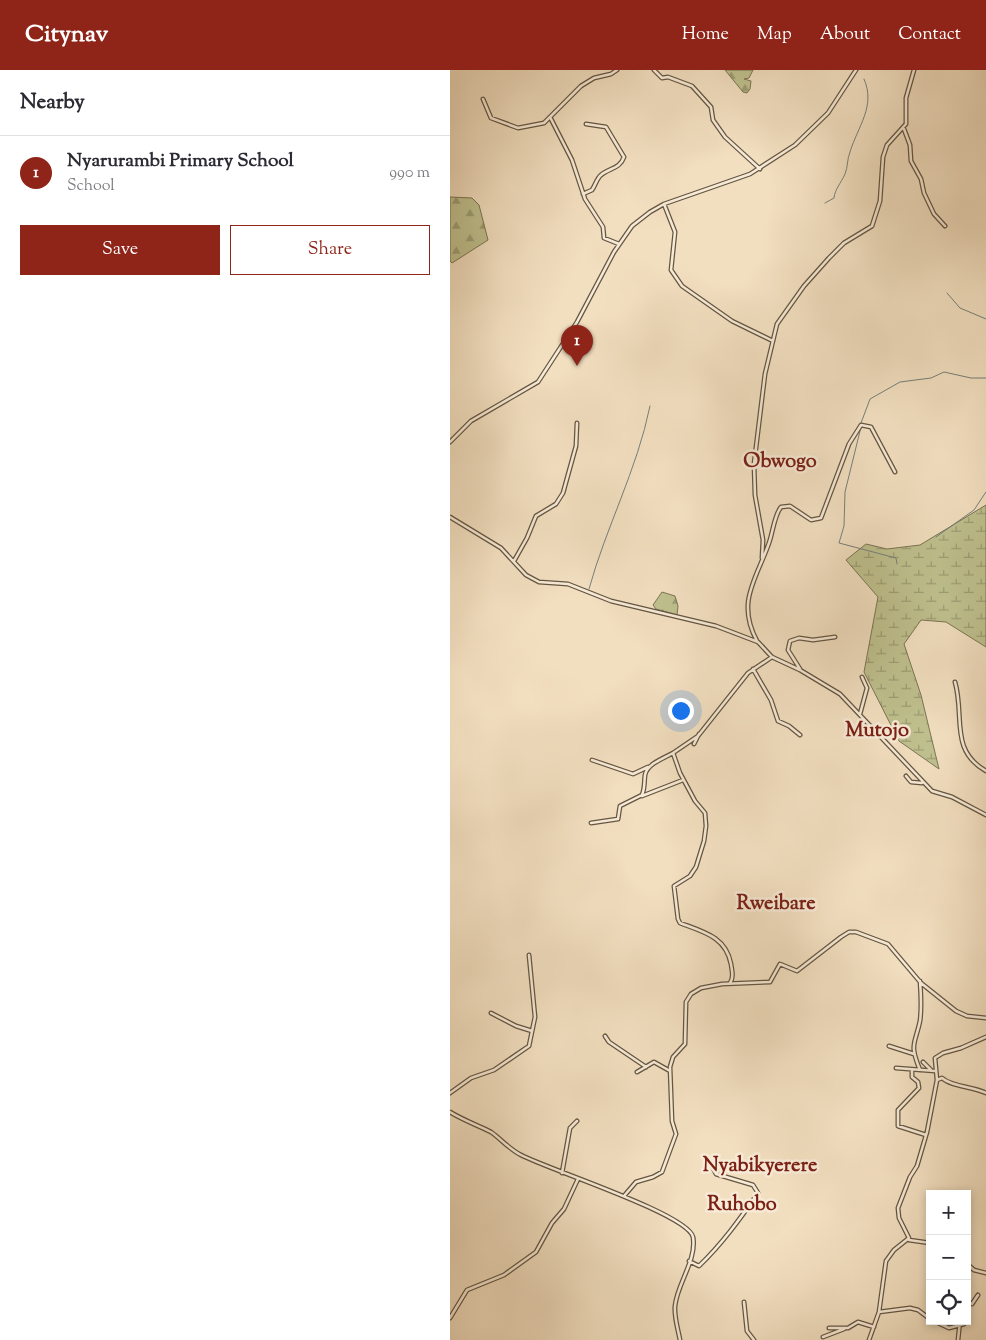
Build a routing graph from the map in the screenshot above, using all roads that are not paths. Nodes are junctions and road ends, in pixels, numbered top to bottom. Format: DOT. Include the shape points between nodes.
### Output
graph roads {
  1 [pos="617,70"];
  2 [pos="654,70"];
  3 [pos="856,70"];
  4 [pos="914,70"];
  5 [pos="483,99"];
  6 [pos="550,117"];
  7 [pos="586,124"];
  8 [pos="904,129"];
  9 [pos="760,169"];
  10 [pos="582,194"];
  11 [pos="664,204"];
  12 [pos="945,226"];
  13 [pos="619,244"];
  14 [pos="773,341"];
  15 [pos="577,423"];
  16 [pos="450,437"];
  17 [pos="454,439"];
  18 [pos="450,442"];
  19 [pos="895,472"];
  20 [pos="450,517"];
  21 [pos="762,558"];
  22 [pos="514,560"];
  23 [pos="835,637"];
  24 [pos="758,642"];
  25 [pos="772,657"];
  26 [pos="752,669"];
  27 [pos="800,670"];
  28 [pos="862,677"];
  29 [pos="955,682"];
  30 [pos="860,714"];
  31 [pos="699,734"];
  32 [pos="800,735"];
  33 [pos="694,744"];
  34 [pos="673,753"];
  35 [pos="592,760"];
  36 [pos="650,766"];
  37 [pos="986,771"];
  38 [pos="906,776"];
  39 [pos="684,780"];
  40 [pos="924,783"];
  41 [pos="641,796"];
  42 [pos="986,815"];
  43 [pos="591,823"];
  44 [pos="529,955"];
  45 [pos="920,981"];
  46 [pos="728,984"];
  47 [pos="491,1013"];
  48 [pos="986,1018"];
  49 [pos="532,1031"];
  50 [pos="605,1036"];
  51 [pos="986,1037"];
  52 [pos="889,1046"];
  53 [pos="914,1054"];
  54 [pos="923,1062"];
  55 [pos="646,1066"];
  56 [pos="896,1068"];
  57 [pos="912,1070"];
  58 [pos="920,1070"];
  59 [pos="670,1071"];
  60 [pos="933,1071"];
  61 [pos="637,1072"];
  62 [pos="937,1080"];
  63 [pos="450,1093"];
  64 [pos="986,1093"];
  65 [pos="450,1112"];
  66 [pos="577,1121"];
  67 [pos="926,1135"];
  68 [pos="710,1164"];
  69 [pos="562,1173"];
  70 [pos="578,1179"];
  71 [pos="624,1196"];
  72 [pos="909,1240"];
  73 [pos="926,1242"];
  74 [pos="689,1261"];
  75 [pos="971,1267"];
  76 [pos="986,1273"];
  77 [pos="978,1295"];
  78 [pos="744,1302"];
  79 [pos="971,1304"];
  80 [pos="878,1312"];
  81 [pos="926,1316"];
  82 [pos="450,1318"];
  83 [pos="943,1325"];
  84 [pos="959,1326"];
  85 [pos="829,1328"];
  86 [pos="844,1328"];
  87 [pos="874,1328"];
  88 [pos="823,1337"];
  89 [pos="680,1340"];
  90 [pos="754,1340"];
  91 [pos="869,1340"];
  92 [pos="958,1340"];
  1 -- 6 [label="street" via="581,86"];
  2 -- 9 [label="street" via="662,78 668,77 692,86 711,107 713,120 725,137"];
  3 -- 9 [label="street" via="820,123"];
  4 -- 8 [label="street" via="906,98"];
  5 -- 6 [label="street" via="491,118 512,126 530,126"];
  6 -- 10 [label="street" via="572,160"];
  7 -- 10 [label="street" via="606,126 624,157 613,170 601,174 592,190"];
  8 -- 12 [label="street" via="911,161 924,193 934,214"];
  8 -- 14 [label="street" via="890,141 884,152 882,194 872,226 844,243 814,273 780,319"];
  9 -- 11 [label="street"];
  10 -- 13 [label="street" via="603,227 605,240"];
  11 -- 13 [label="street" via="643,216"];
  11 -- 14 [label="street" via="675,232 671,270 682,286 732,320"];
  13 -- 17 [label="street" via="578,322 538,382 471,421"];
  14 -- 21 [label="street" via="765,374 754,471 763,540"];
  15 -- 22 [label="street" via="576,446 563,493 556,504 536,516"];
  16 -- 17 [label="street"];
  17 -- 18 [label="street"];
  19 -- 21 [label="street" via="871,427 859,426 849,444 823,516 811,520 790,506 781,507"];
  20 -- 22 [label="street" via="501,548"];
  21 -- 24 [label="street" via="750,587 747,611 750,628"];
  22 -- 24 [label="street" via="526,575 538,582 568,584 611,601 716,626"];
  23 -- 27 [label="street" via="790,641 788,650"];
  24 -- 25 [label="street"];
  25 -- 26 [label="street"];
  25 -- 27 [label="street"];
  26 -- 31 [label="street"];
  26 -- 32 [label="street" via="759,676 778,721"];
  27 -- 30 [label="street" via="840,694"];
  28 -- 30 [label="street" via="867,688"];
  29 -- 37 [label="street" via="960,700 963,749"];
  30 -- 40 [label="street"];
  31 -- 33 [label="street"];
  31 -- 34 [label="street"];
  34 -- 36 [label="street"];
  34 -- 39 [label="street"];
  35 -- 36 [label="street" via="633,774"];
  36 -- 41 [label="street"];
  38 -- 40 [label="street" via="911,782"];
  39 -- 41 [label="street"];
  39 -- 46 [label="street" via="705,814 706,826 696,867 690,876 674,886 678,919 680,923 724,944 732,973 732,982"];
  40 -- 42 [label="street" via="935,794 952,798"];
  41 -- 43 [label="street" via="620,806 618,819"];
  44 -- 49 [label="street" via="535,1017"];
  45 -- 46 [label="street" via="888,944 852,932 840,937 797,970 783,964 778,966 770,982"];
  45 -- 48 [label="street" via="956,1011"];
  45 -- 53 [label="street" via="922,998"];
  46 -- 59 [label="street" via="701,988 691,994 686,1006 685,1044 673,1056"];
  47 -- 49 [label="street"];
  49 -- 63 [label="street" via="528,1047 494,1070 471,1078"];
  50 -- 55 [label="street" via="608,1042"];
  51 -- 60 [label="street" via="936,1056"];
  52 -- 53 [label="street"];
  53 -- 58 [label="street"];
  54 -- 60 [label="street"];
  55 -- 59 [label="street" via="654,1062"];
  55 -- 61 [label="street"];
  56 -- 57 [label="street"];
  57 -- 58 [label="street"];
  57 -- 67 [label="street" via="912,1077 919,1088 898,1110 898,1126"];
  58 -- 60 [label="street"];
  59 -- 71 [label="street" via="675,1136 662,1172 636,1182"];
  60 -- 62 [label="street"];
  62 -- 64 [label="street" via="942,1078 949,1084 972,1087"];
  62 -- 67 [label="street"];
  65 -- 69 [label="street" via="493,1134 521,1156"];
  66 -- 69 [label="street" via="570,1128"];
  67 -- 72 [label="street" via="917,1166 898,1208"];
  68 -- 74 [label="street" via="716,1174 753,1185 758,1193 714,1252 699,1266"];
  69 -- 70 [label="street"];
  70 -- 71 [label="street"];
  70 -- 82 [label="street" via="564,1209 536,1252 504,1275 467,1290"];
  71 -- 74 [label="street" via="671,1217 687,1228 693,1238"];
  72 -- 73 [label="street"];
  72 -- 80 [label="street" via="899,1245 886,1261"];
  74 -- 89 [label="street" via="674,1307"];
  75 -- 76 [label="street"];
  77 -- 79 [label="street"];
  78 -- 90 [label="street" via="747,1331"];
  80 -- 81 [label="street" via="910,1308"];
  80 -- 87 [label="street"];
  83 -- 84 [label="street" via="949,1328"];
  84 -- 92 [label="street"];
  85 -- 86 [label="street"];
  86 -- 87 [label="street" via="858,1322"];
  86 -- 88 [label="street"];
  87 -- 91 [label="street"];
}
